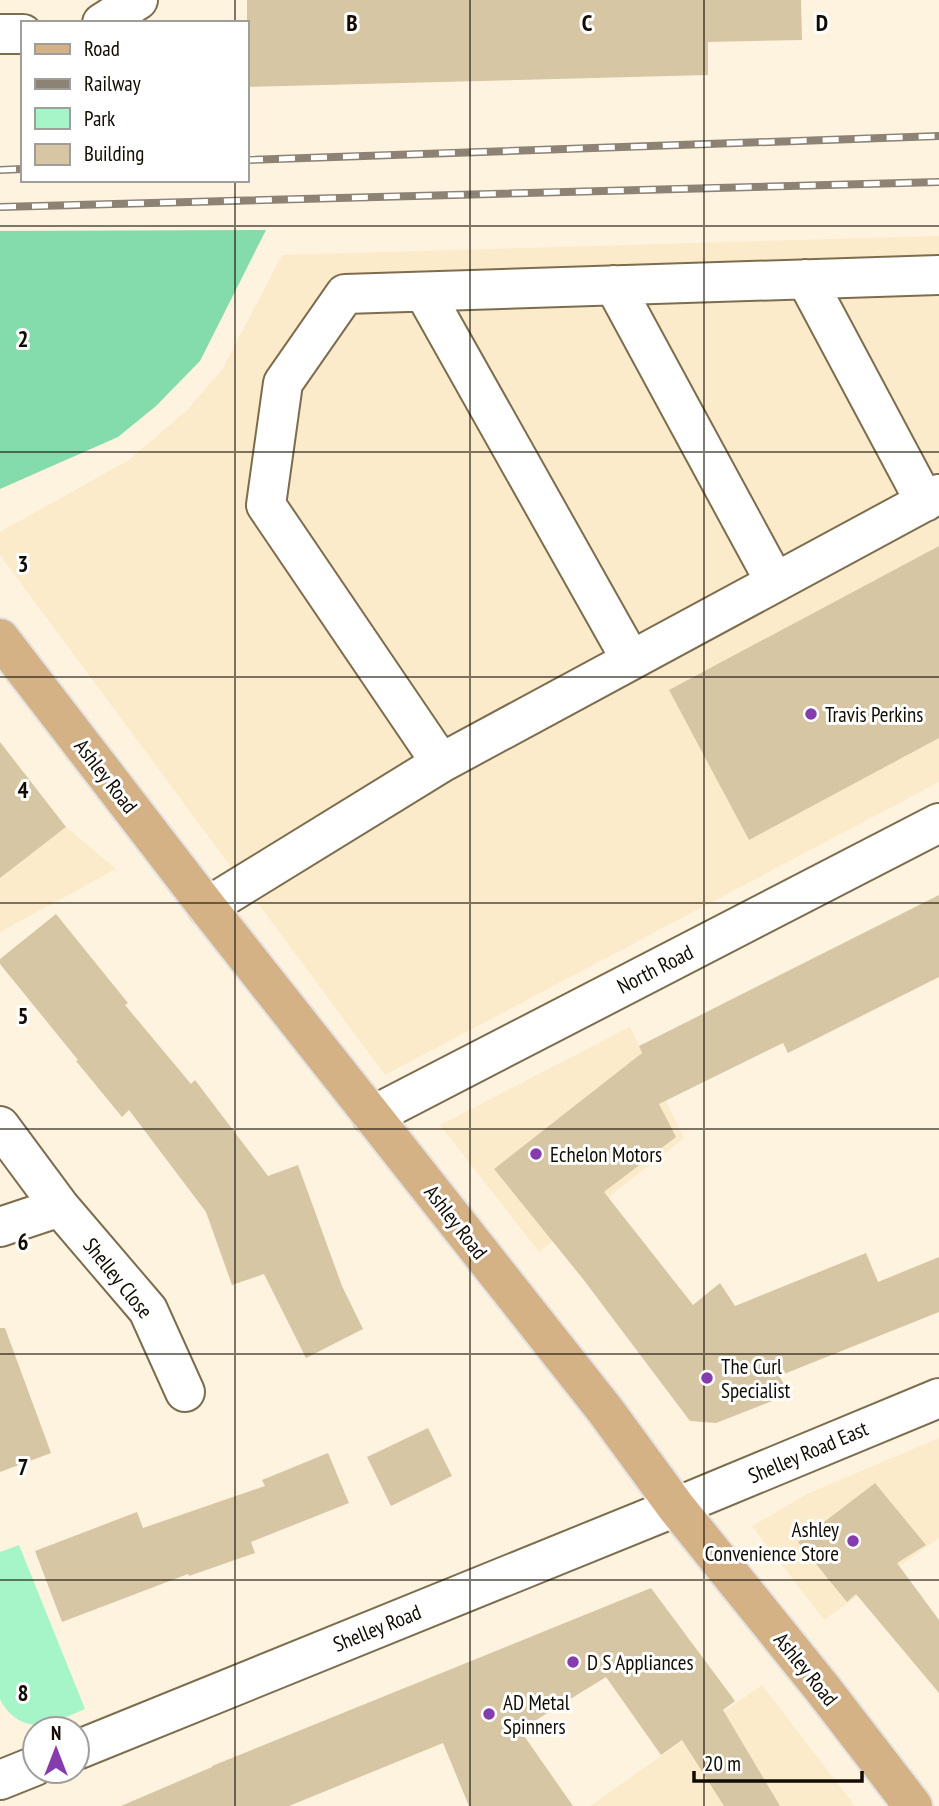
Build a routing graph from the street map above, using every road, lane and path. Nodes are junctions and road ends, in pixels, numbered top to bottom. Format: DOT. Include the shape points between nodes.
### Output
graph roads {
  1 [pos="138,0"];
  2 [pos="105,21"];
  3 [pos="0,34"];
  4 [pos="21,34"];
  5 [pos="939,275"];
  6 [pos="806,279"];
  7 [pos="614,285"];
  8 [pos="424,292"];
  9 [pos="932,498"];
  10 [pos="775,583"];
  11 [pos="0,638"];
  12 [pos="631,660"];
  13 [pos="441,763"];
  14 [pos="939,823"];
  15 [pos="207,907"];
  16 [pos="372,1116"];
  17 [pos="0,1126"];
  18 [pos="60,1207"];
  19 [pos="0,1227"];
  20 [pos="185,1392"];
  21 [pos="939,1398"];
  22 [pos="676,1507"];
  23 [pos="91,1744"];
  24 [pos="21,1772"];
  25 [pos="0,1780"];
  26 [pos="913,1806"];
  1 -- 2 [label="street"];
  3 -- 4 [label="street"];
  5 -- 6 [label="street"];
  6 -- 7 [label="street"];
  6 -- 9 [label="street"];
  7 -- 8 [label="street"];
  7 -- 10 [label="street"];
  8 -- 12 [label="street"];
  8 -- 13 [label="street" via="345,294 283,383 266,505"];
  9 -- 10 [label="street"];
  10 -- 12 [label="street"];
  11 -- 15 [label="main road, Ashley Road"];
  12 -- 13 [label="street"];
  13 -- 15 [label="street"];
  14 -- 16 [label="street, North Road"];
  15 -- 16 [label="main road, Ashley Road"];
  16 -- 22 [label="main road, Ashley Road"];
  17 -- 18 [label="street, Shelley Close"];
  18 -- 19 [label="street"];
  18 -- 20 [label="street, Shelley Close" via="148,1310"];
  21 -- 22 [label="street, Shelley Road East"];
  22 -- 23 [label="street, Shelley Road"];
  22 -- 26 [label="main road, Ashley Road"];
  24 -- 25 [label="street"];
}
